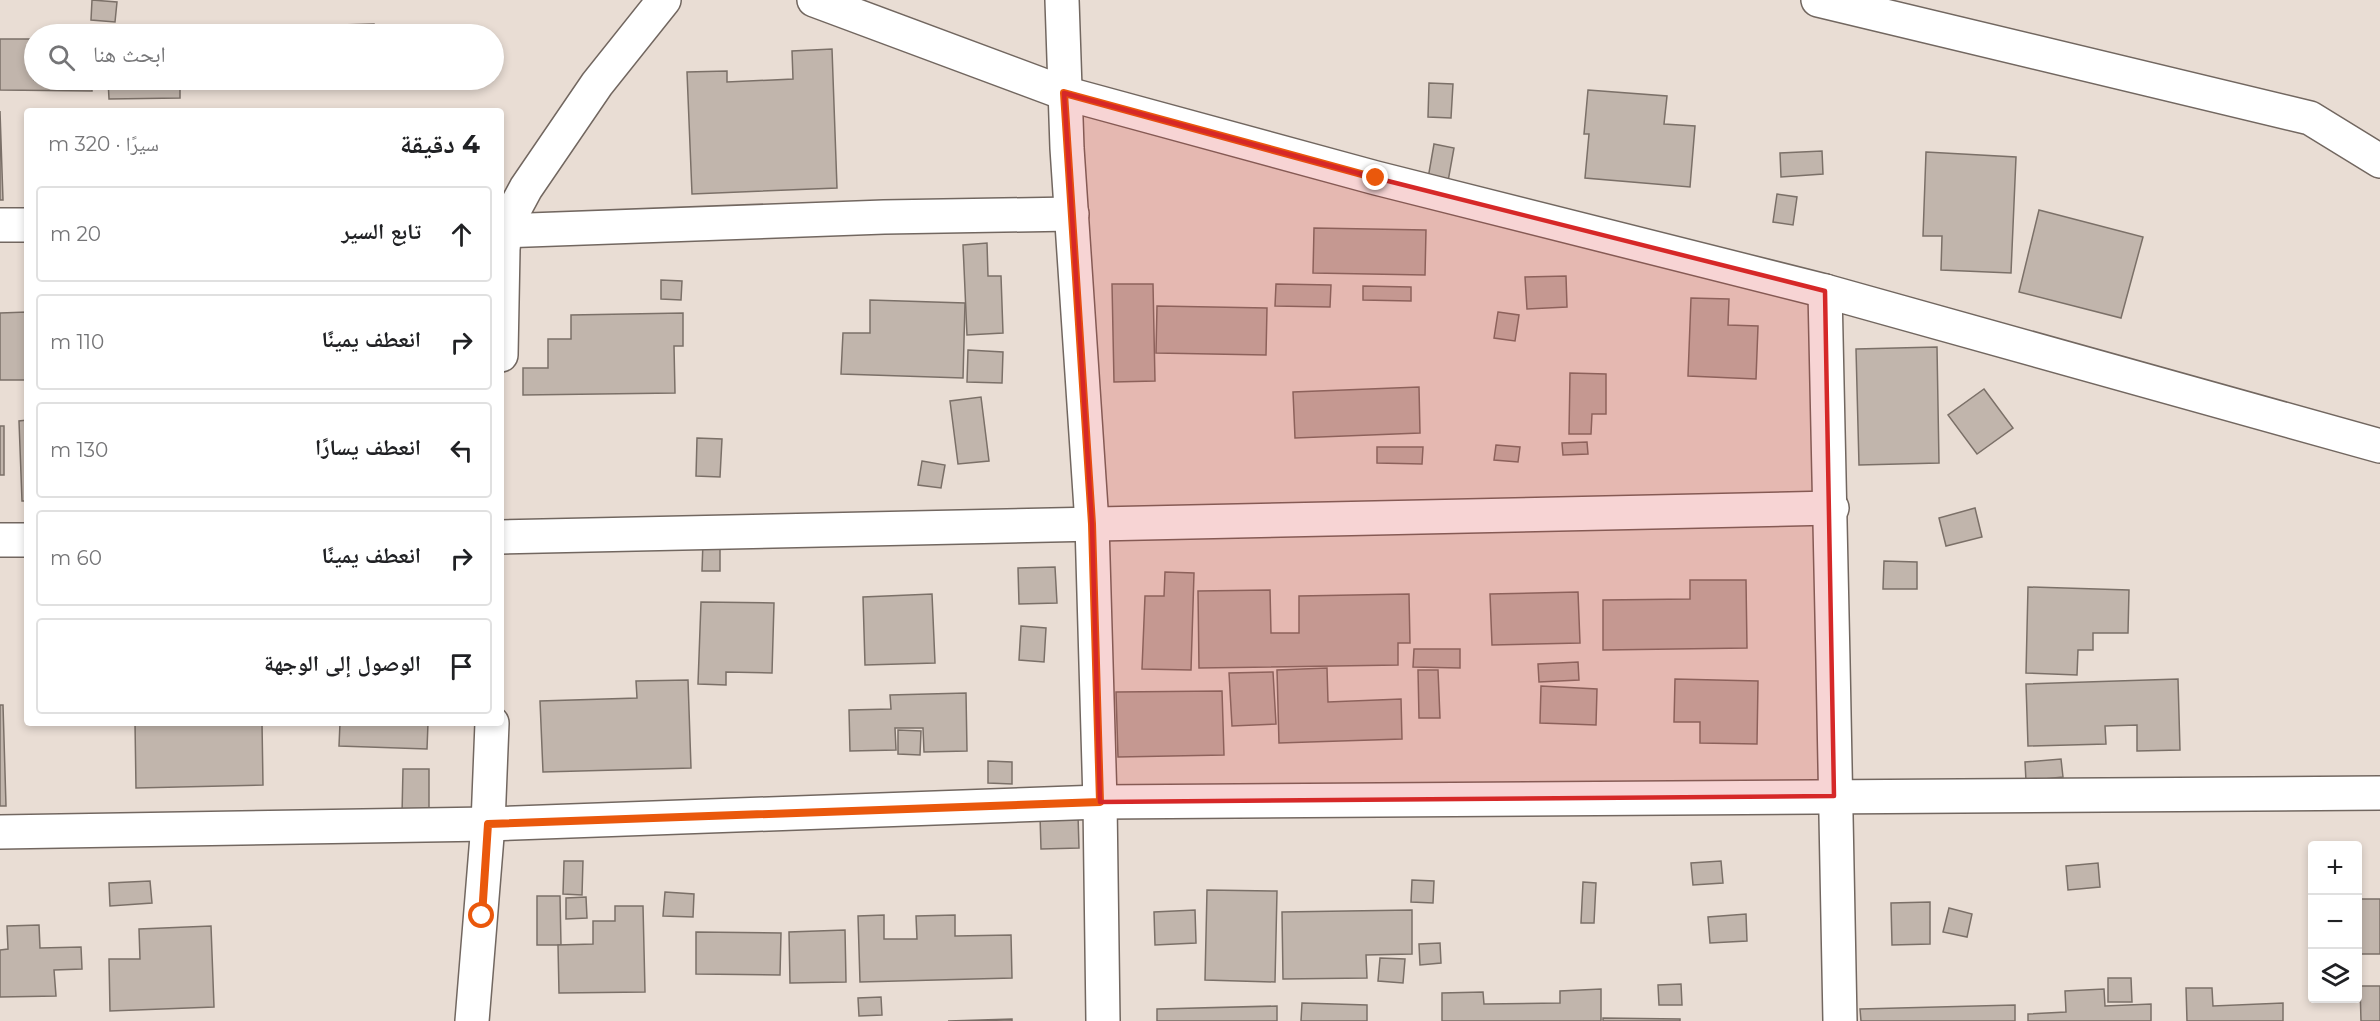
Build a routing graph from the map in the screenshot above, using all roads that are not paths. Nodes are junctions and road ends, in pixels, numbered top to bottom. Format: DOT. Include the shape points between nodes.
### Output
graph roads {
  1 [pos="664,0"];
  2 [pos="814,0"];
  3 [pos="1062,0"];
  4 [pos="1818,0"];
  5 [pos="1064,93"];
  6 [pos="2380,161"];
  7 [pos="1072,214"];
  8 [pos="0,225"];
  9 [pos="24,225"];
  10 [pos="504,229"];
  11 [pos="504,231"];
  12 [pos="1825,291"];
  13 [pos="2380,446"];
  14 [pos="1832,508"];
  15 [pos="1092,524"];
  16 [pos="504,537"];
  17 [pos="0,540"];
  18 [pos="24,540"];
  19 [pos="492,726"];
  20 [pos="2380,793"];
  21 [pos="1834,796"];
  22 [pos="1100,802"];
  23 [pos="488,824"];
  24 [pos="0,832"];
  25 [pos="471,1021"];
  26 [pos="1103,1021"];
  27 [pos="1840,1021"];
  1 -- 10 [label="street" via="597,84 526,188"];
  2 -- 5 [label="street"];
  3 -- 5 [label="street"];
  4 -- 6 [label="street" via="2310,118"];
  5 -- 7 [label="street"];
  5 -- 12 [label="street" via="1376,178"];
  7 -- 11 [label="street"];
  7 -- 15 [label="street"];
  8 -- 9 [label="street"];
  12 -- 13 [label="street"];
  12 -- 14 [label="street"];
  14 -- 15 [label="street"];
  14 -- 21 [label="street"];
  15 -- 16 [label="street"];
  15 -- 22 [label="street"];
  17 -- 18 [label="street"];
  19 -- 23 [label="street"];
  20 -- 21 [label="street"];
  21 -- 22 [label="street"];
  21 -- 27 [label="street"];
  22 -- 23 [label="street"];
  22 -- 26 [label="street"];
  23 -- 24 [label="street"];
  23 -- 25 [label="street"];
}
